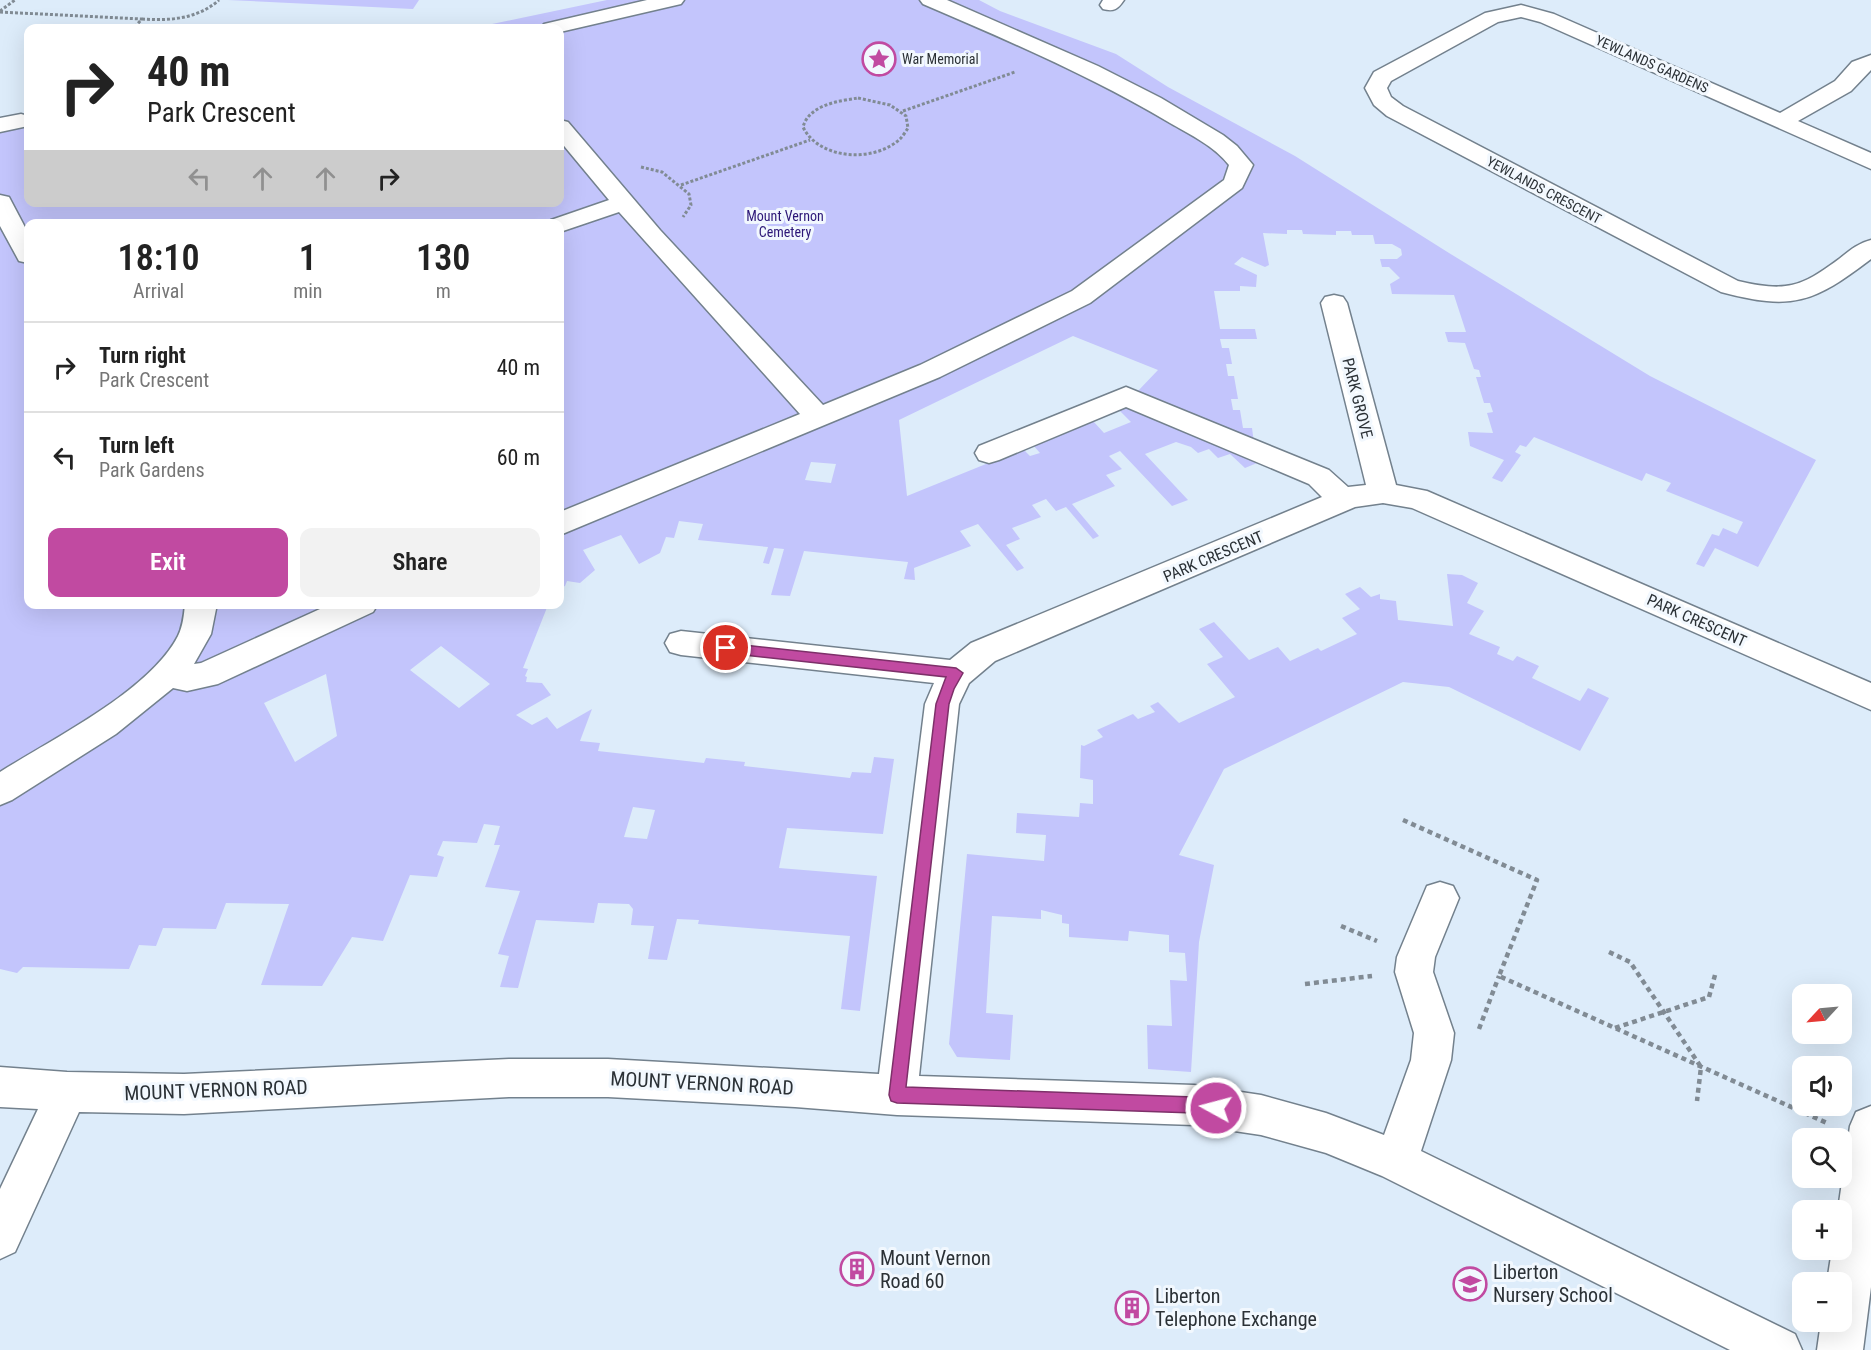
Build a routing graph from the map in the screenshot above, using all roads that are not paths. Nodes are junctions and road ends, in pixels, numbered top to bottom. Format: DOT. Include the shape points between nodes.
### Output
graph roads {
  1 [pos="674,0"];
  2 [pos="930,0"];
  3 [pos="1521,11"];
  4 [pos="564,25"];
  5 [pos="1871,61"];
  6 [pos="1781,122"];
  7 [pos="564,132"];
  8 [pos="1871,162"];
  9 [pos="0,202"];
  10 [pos="623,203"];
  11 [pos="564,224"];
  12 [pos="1871,247"];
  13 [pos="24,248"];
  14 [pos="1334,303"];
  15 [pos="818,417"];
  16 [pos="989,453"];
  17 [pos="1383,494"];
  18 [pos="1343,500"];
  19 [pos="564,522"];
  20 [pos="200,609"];
  21 [pos="351,609"];
  22 [pos="681,643"];
  23 [pos="956,673"];
  24 [pos="167,674"];
  25 [pos="1871,697"];
  26 [pos="0,790"];
  27 [pos="1440,898"];
  28 [pos="0,1087"];
  29 [pos="67,1092"];
  30 [pos="897,1095"];
  31 [pos="1870,1134"];
  32 [pos="1396,1161"];
  33 [pos="0,1236"];
  34 [pos="1779,1350"];
  35 [pos="1840,1350"];
  1 -- 4 [label="street"];
  2 -- 15 [label="street" via="1151,100 1220,143 1241,165 1234,183 1081,297 930,371"];
  3 -- 6 [label="street, YEWLANDS GARDENS" via="1547,18"];
  3 -- 12 [label="street, YEWLANDS CRESCENT" via="1492,17 1382,77 1376,88 1382,100 1395,111 1730,287 1764,296 1792,296 1814,289"];
  5 -- 6 [label="street" via="1843,86"];
  6 -- 8 [label="street, YEWLANDS GARDENS"];
  7 -- 10 [label="street"];
  9 -- 13 [label="street"];
  10 -- 11 [label="street"];
  10 -- 15 [label="street"];
  14 -- 17 [label="street, PARK GROVE"];
  15 -- 19 [label="street"];
  16 -- 18 [label="street" via="1126,396 1319,477"];
  17 -- 18 [label="street, PARK CRESCENT"];
  17 -- 25 [label="street, PARK CRESCENT" via="1417,498 1457,514"];
  18 -- 23 [label="street, PARK CRESCENT" via="983,652"];
  20 -- 24 [label="street" via="189,645"];
  21 -- 24 [label="street" via="206,675 187,678"];
  22 -- 23 [label="street"];
  23 -- 30 [label="street, PARK CRESCENT" via="942,704"];
  24 -- 26 [label="street" via="95,730"];
  27 -- 32 [label="street" via="1416,957 1414,972 1434,1033 1431,1060"];
  28 -- 29 [label="street, MOUNT VERNON ROAD"];
  29 -- 30 [label="street, MOUNT VERNON ROAD" via="184,1094 509,1078 608,1078"];
  29 -- 33 [label="street"];
  30 -- 32 [label="street, MOUNT VERNON ROAD" via="1194,1105 1261,1116 1326,1133"];
  31 -- 35 [label="street"];
  32 -- 34 [label="street, MOUNT VERNON ROAD"];
}
